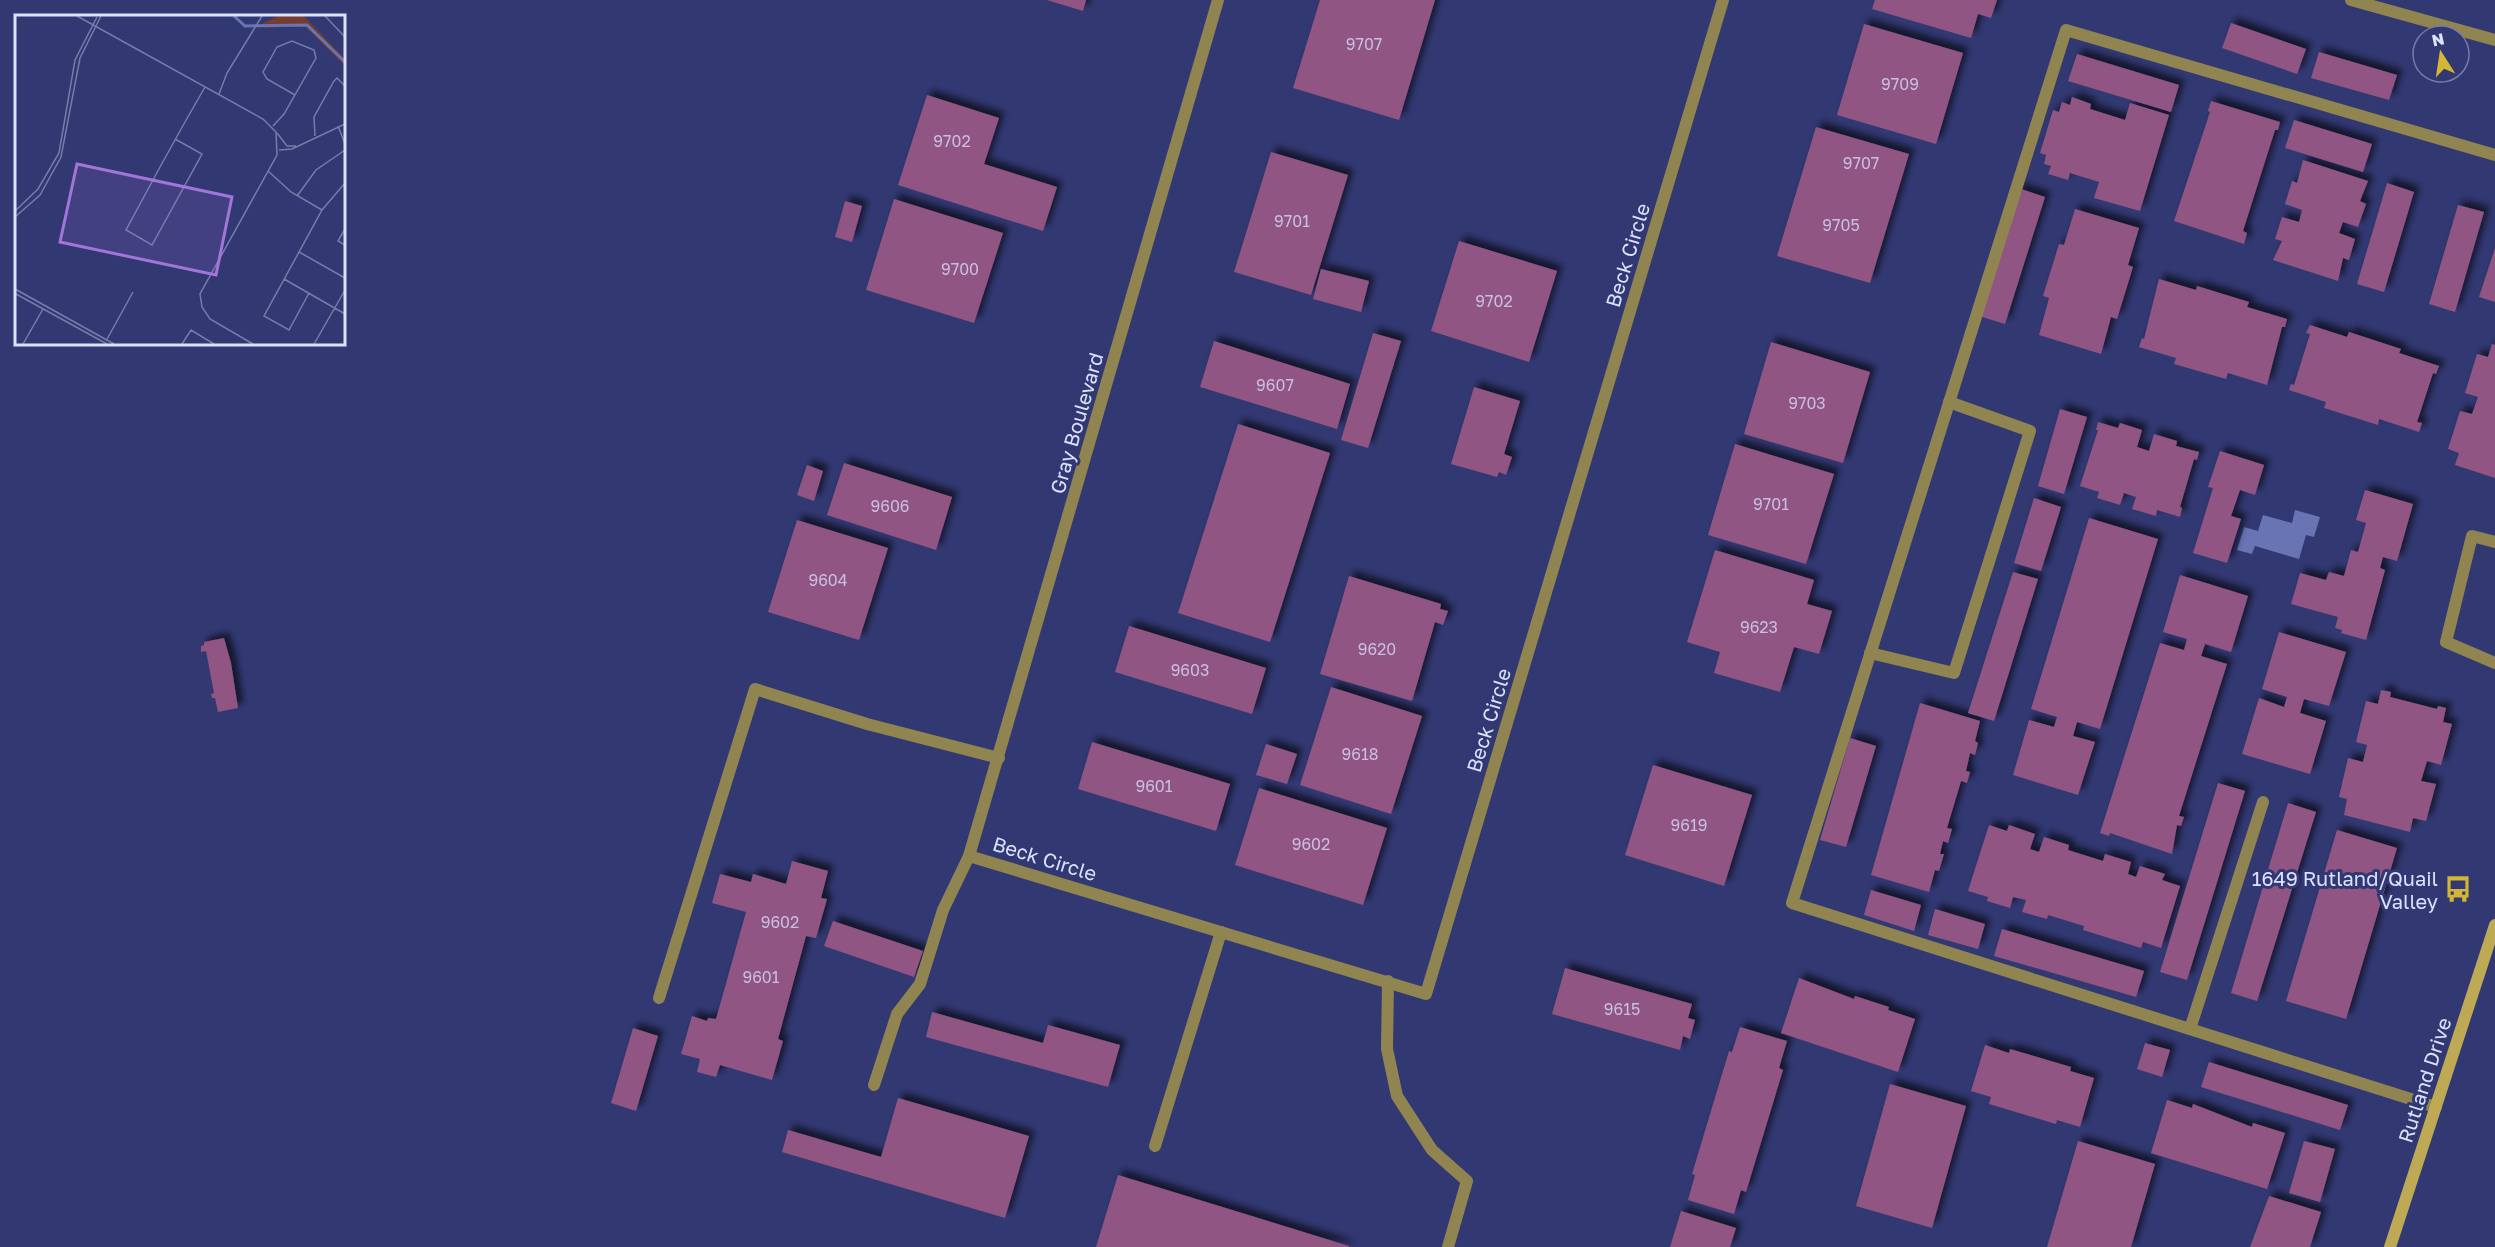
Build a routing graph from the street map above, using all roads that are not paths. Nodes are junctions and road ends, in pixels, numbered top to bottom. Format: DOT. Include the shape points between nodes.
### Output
graph roads {
  1 [pos="1218,0"];
  2 [pos="1723,0"];
  3 [pos="2351,0"];
  4 [pos="2495,40"];
  5 [pos="2495,155"];
  6 [pos="1949,402"];
  7 [pos="2495,542"];
  8 [pos="1870,653"];
  9 [pos="2495,663"];
  10 [pos="999,758"];
  11 [pos="2263,802"];
  12 [pos="969,856"];
  13 [pos="2495,925"];
  14 [pos="1221,932"];
  15 [pos="1388,981"];
  16 [pos="659,998"];
  17 [pos="2190,1029"];
  18 [pos="874,1085"];
  19 [pos="2436,1107"];
  20 [pos="1155,1146"];
  21 [pos="1448,1247"];
  22 [pos="2390,1247"];
  1 -- 10 [label="street, Gray Boulevard"];
  2 -- 15 [label="street, Beck Circle" via="1426,994"];
  3 -- 4 [label="street"];
  5 -- 6 [label="street" via="2066,30"];
  6 -- 8 [label="street"];
  6 -- 8 [label="street" via="2030,431 1954,673"];
  7 -- 9 [label="street" via="2472,536 2446,642"];
  8 -- 17 [label="street" via="1792,903"];
  10 -- 12 [label="street, Gray Boulevard"];
  10 -- 16 [label="street" via="867,724 755,689"];
  11 -- 17 [label="street"];
  12 -- 14 [label="street, Beck Circle"];
  12 -- 18 [label="street, Gray Boulevard" via="943,910 920,984 897,1014"];
  13 -- 19 [label="street, Rutland Drive"];
  14 -- 15 [label="street, Beck Circle"];
  14 -- 20 [label="street"];
  15 -- 21 [label="street" via="1387,1049 1397,1096 1432,1150 1467,1181"];
  17 -- 19 [label="street"];
  19 -- 22 [label="street, Rutland Drive"];
}
